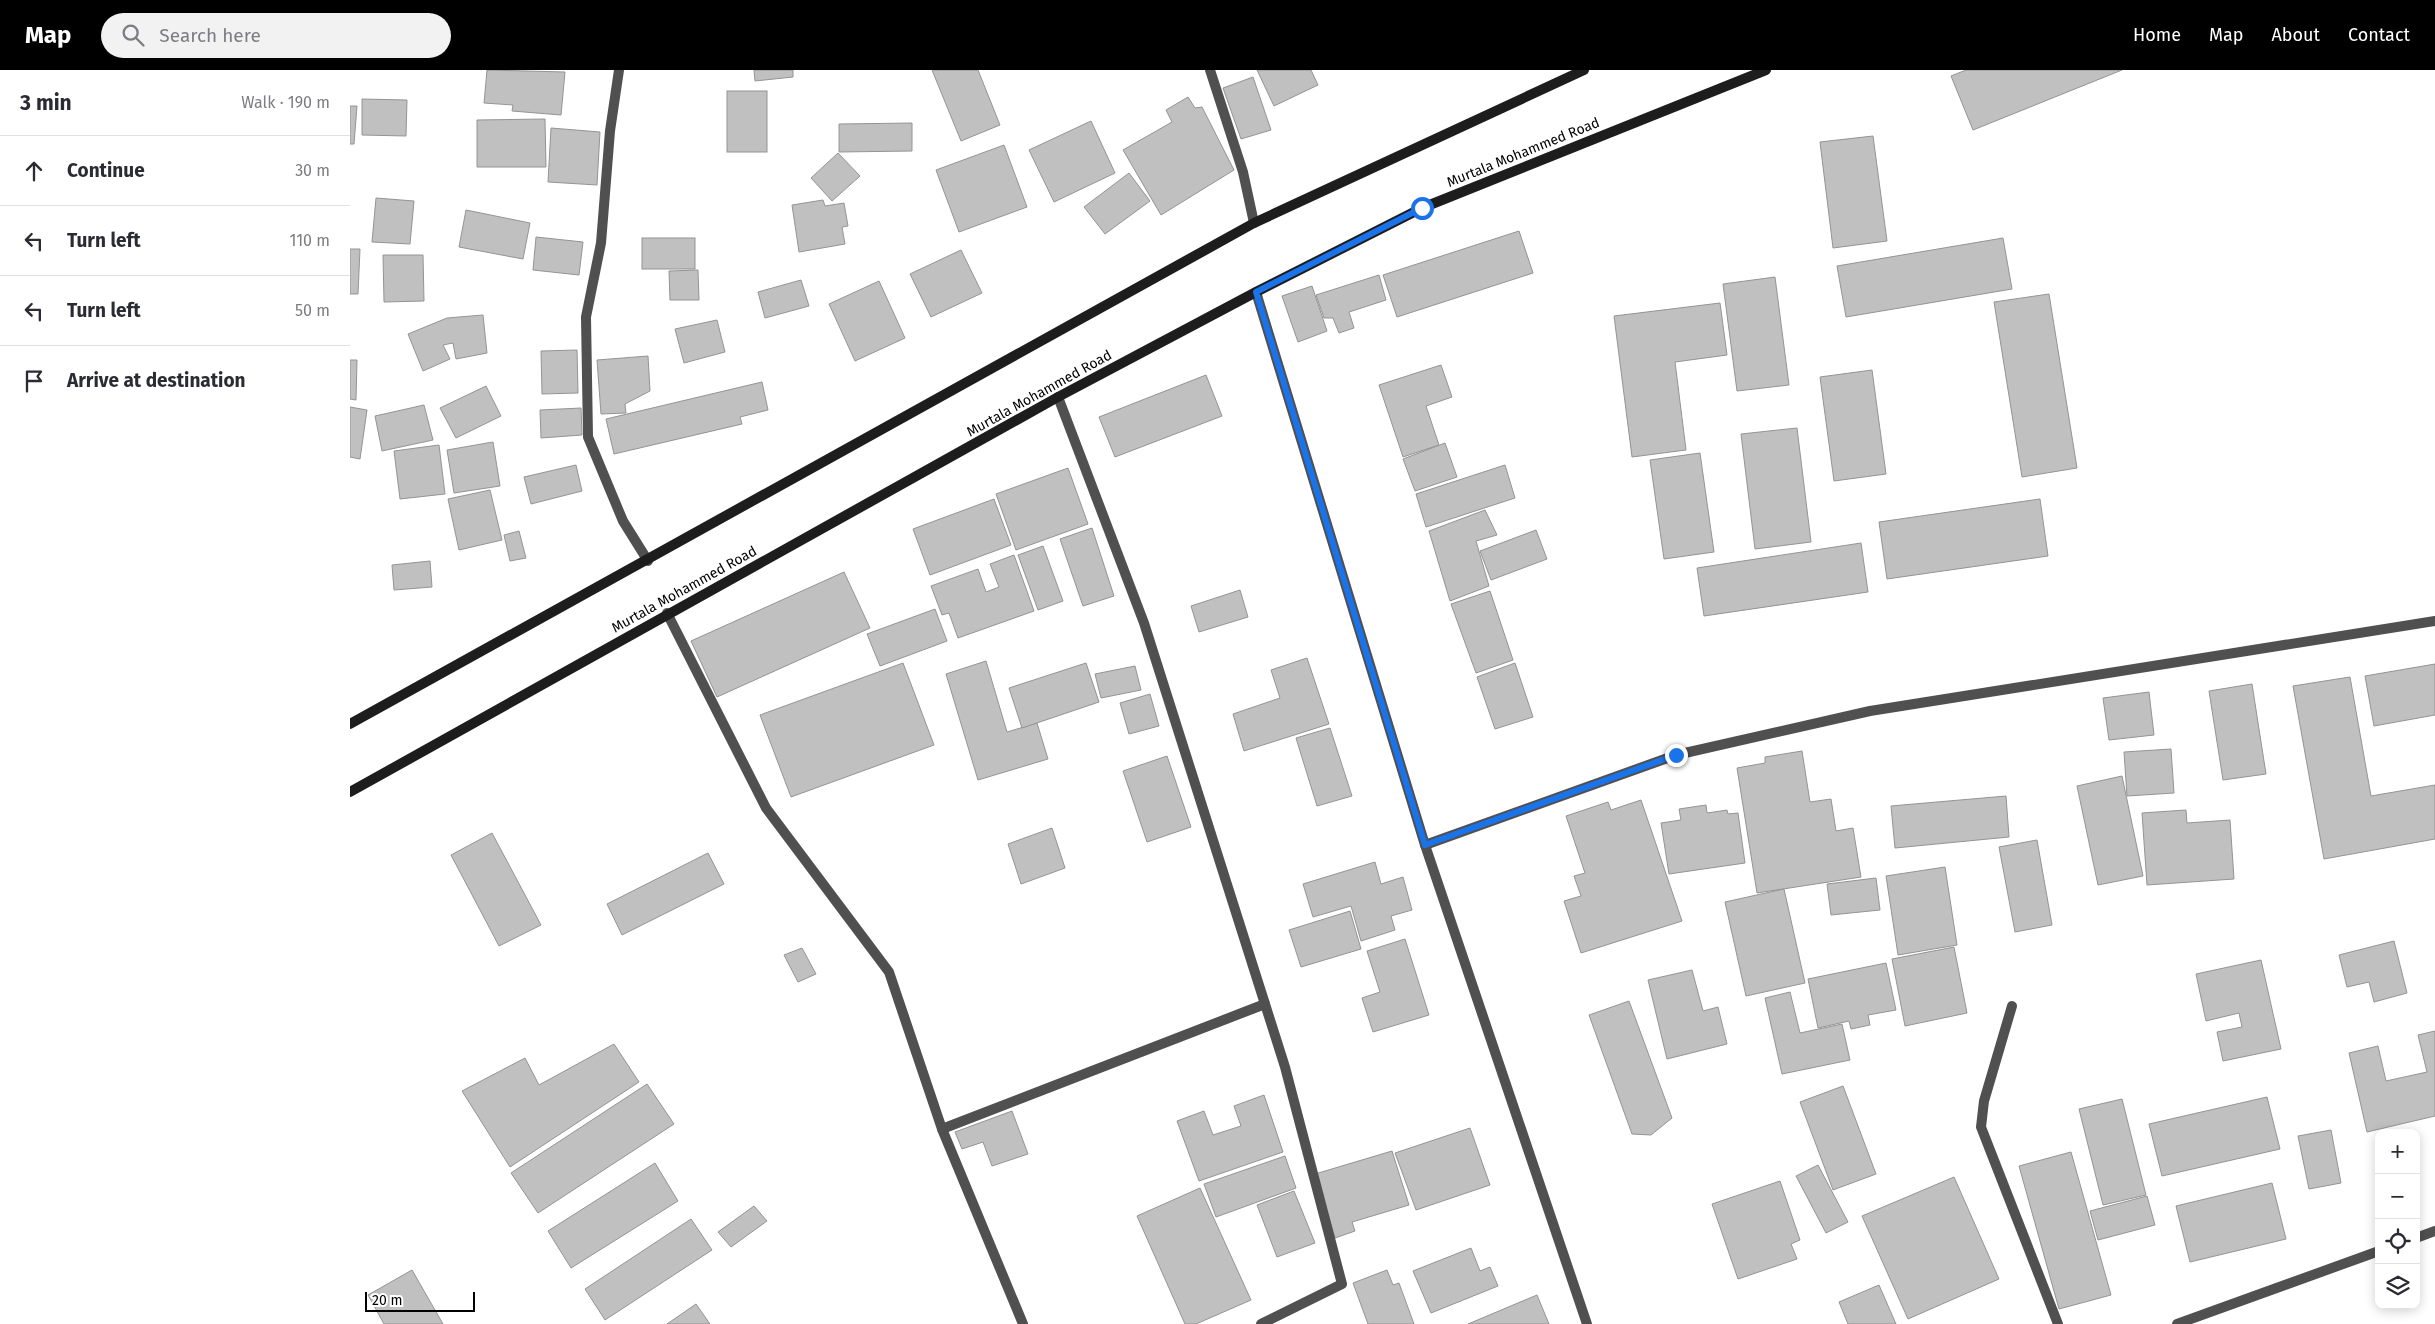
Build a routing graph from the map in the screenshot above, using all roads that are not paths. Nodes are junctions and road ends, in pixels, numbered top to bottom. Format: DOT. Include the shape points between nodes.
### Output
graph roads {
  1 [pos="619,70"];
  2 [pos="1210,70"];
  3 [pos="1584,70"];
  4 [pos="1766,70"];
  5 [pos="1254,222"];
  6 [pos="1256,292"];
  7 [pos="1058,397"];
  8 [pos="648,561"];
  9 [pos="667,614"];
  10 [pos="2435,621"];
  11 [pos="350,724"];
  12 [pos="350,792"];
  13 [pos="1425,845"];
  14 [pos="1265,1004"];
  15 [pos="2012,1006"];
  16 [pos="942,1129"];
  17 [pos="2435,1231"];
  18 [pos="2420,1237"];
  19 [pos="2375,1252"];
  20 [pos="1023,1324"];
  21 [pos="1261,1324"];
  22 [pos="1587,1324"];
  23 [pos="2058,1324"];
  24 [pos="2177,1324"];
  1 -- 8 [label="street" via="610,131 601,243 586,317 588,437 624,521"];
  2 -- 5 [label="street" via="1243,172"];
  3 -- 5 [label="main road"];
  4 -- 6 [label="main road, Murtala Mohammed Road" via="1422,208"];
  5 -- 8 [label="main road"];
  6 -- 7 [label="main road, Murtala Mohammed Road"];
  6 -- 13 [label="street"];
  7 -- 9 [label="main road, Murtala Mohammed Road"];
  7 -- 14 [label="street" via="1144,623"];
  8 -- 11 [label="main road"];
  9 -- 12 [label="main road, Murtala Mohammed Road"];
  9 -- 16 [label="street" via="766,808 889,972"];
  10 -- 13 [label="street" via="1870,711 1676,755"];
  13 -- 22 [label="street"];
  14 -- 16 [label="street"];
  14 -- 21 [label="street" via="1342,1284"];
  15 -- 23 [label="street" via="1984,1102 1981,1127"];
  16 -- 20 [label="street"];
  17 -- 18 [label="street"];
  19 -- 24 [label="street"];
}
